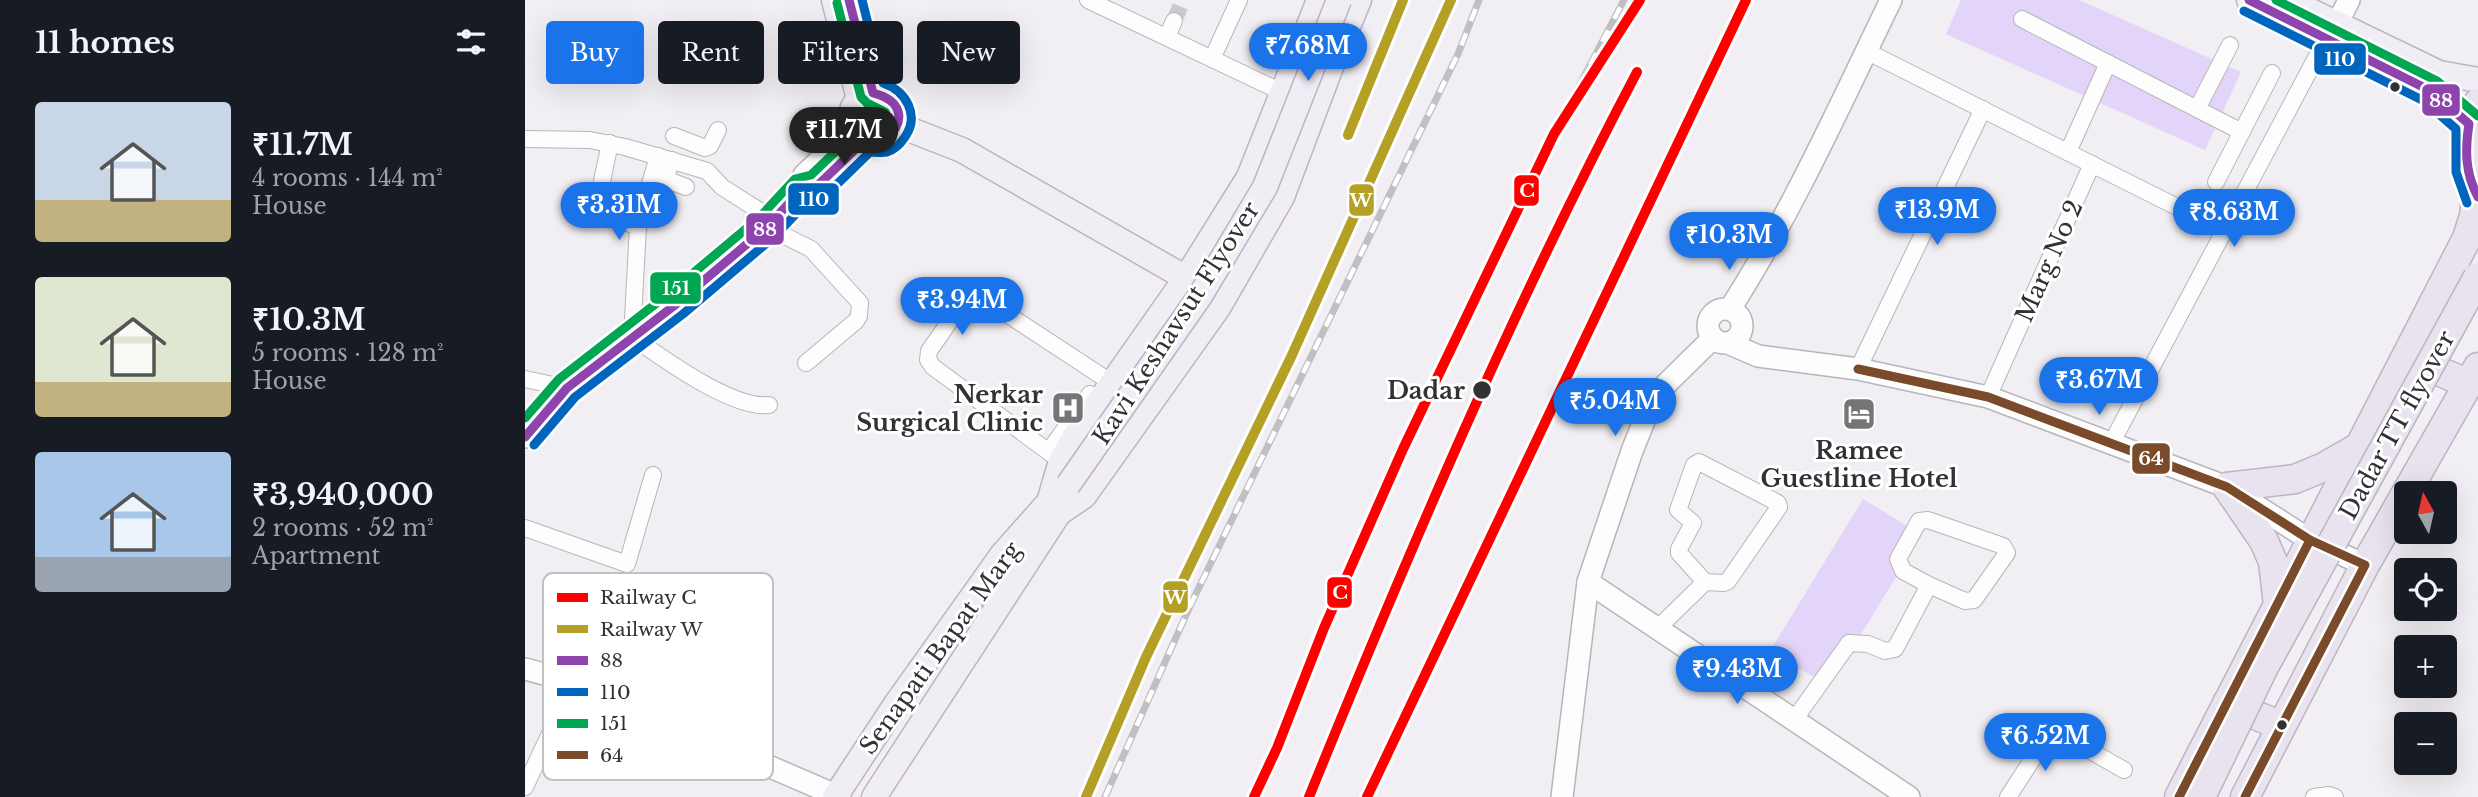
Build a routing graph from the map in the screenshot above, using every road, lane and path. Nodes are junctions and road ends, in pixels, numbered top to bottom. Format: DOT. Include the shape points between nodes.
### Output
graph roads {
  1 [pos="833,0"];
  2 [pos="849,0"];
  3 [pos="1088,0"];
  4 [pos="1239,0"];
  5 [pos="1319,0"];
  6 [pos="1339,0"];
  7 [pos="1359,0"];
  8 [pos="1891,0"];
  9 [pos="2249,0"];
  10 [pos="2288,0"];
  11 [pos="2349,0"];
  12 [pos="2022,19"];
  13 [pos="1174,21"];
  14 [pos="2332,31"];
  15 [pos="1167,37"];
  16 [pos="2230,45"];
  17 [pos="1866,51"];
  18 [pos="1212,59"];
  19 [pos="2108,63"];
  20 [pos="2272,74"];
  21 [pos="2478,80"];
  22 [pos="1282,92"];
  23 [pos="866,96"];
  24 [pos="1317,108"];
  25 [pos="1983,109"];
  26 [pos="2197,109"];
  27 [pos="2473,114"];
  28 [pos="898,125"];
  29 [pos="2242,132"];
  30 [pos="859,134"];
  31 [pos="674,136"];
  32 [pos="525,139"];
  33 [pos="610,144"];
  34 [pos="696,146"];
  35 [pos="2068,152"];
  36 [pos="2231,154"];
  37 [pos="677,163"];
  38 [pos="2092,164"];
  39 [pos="2256,168"];
  40 [pos="707,171"];
  41 [pos="602,181"];
  42 [pos="2216,183"];
  43 [pos="686,187"];
  44 [pos="2477,196"];
  45 [pos="595,214"];
  46 [pos="771,224"];
  47 [pos="638,226"];
  48 [pos="2223,230"];
  49 [pos="2478,277"];
  50 [pos="1186,278"];
  51 [pos="1218,308"];
  52 [pos="2478,315"];
  53 [pos="632,337"];
  54 [pos="1721,340"];
  55 [pos="2406,357"];
  56 [pos="806,363"];
  57 [pos="1858,369"];
  58 [pos="2474,375"];
  59 [pos="525,379"];
  60 [pos="1107,380"];
  61 [pos="567,388"];
  62 [pos="1989,397"];
  63 [pos="769,405"];
  64 [pos="525,437"];
  65 [pos="2111,443"];
  66 [pos="2359,447"];
  67 [pos="1055,456"];
  68 [pos="653,475"];
  69 [pos="2227,487"];
  70 [pos="1049,513"];
  71 [pos="525,528"];
  72 [pos="2310,540"];
  73 [pos="2365,565"];
  74 [pos="1588,582"];
  75 [pos="1705,582"];
  76 [pos="1929,586"];
  77 [pos="2277,605"];
  78 [pos="1658,628"];
  79 [pos="525,670"];
  80 [pos="543,674"];
  81 [pos="2227,703"];
  82 [pos="890,713"];
  83 [pos="1794,720"];
  84 [pos="2281,726"];
  85 [pos="918,730"];
  86 [pos="543,748"];
  87 [pos="773,768"];
  88 [pos="2124,770"];
  89 [pos="525,787"];
  90 [pos="837,796"];
  91 [pos="874,797"];
  92 [pos="1562,797"];
  93 [pos="1909,797"];
  94 [pos="2008,797"];
  95 [pos="2179,797"];
  96 [pos="2201,797"];
  97 [pos="2222,797"];
  98 [pos="2245,797"];
  99 [pos="2313,797"];
  100 [pos="2335,797"];
  1 -- 23 [label="main road"];
  2 -- 23 [label="main road"];
  3 -- 15 [label="street"];
  4 -- 18 [label="street"];
  5 -- 22 [label="main road"];
  6 -- 70 [label="main road, Kavi Keshavsut Flyover, bridge" via="1265,187 1200,296"];
  7 -- 24 [label="main road"];
  8 -- 17 [label="street"];
  9 -- 14 [label="main road"];
  10 -- 14 [label="main road"];
  11 -- 14 [label="street"];
  12 -- 19 [label="street"];
  13 -- 15 [label="street"];
  14 -- 21 [label="main road" via="2439,73"];
  14 -- 27 [label="main road"];
  14 -- 39 [label="street"];
  15 -- 18 [label="street"];
  16 -- 26 [label="street"];
  17 -- 25 [label="street"];
  17 -- 54 [label="street" via="1809,171 1730,309 1740,316 1743,327 1738,338"];
  18 -- 22 [label="street"];
  19 -- 26 [label="street"];
  19 -- 35 [label="street"];
  20 -- 29 [label="street"];
  22 -- 24 [label="street"];
  22 -- 50 [label="main road" via="1249,177"];
  23 -- 28 [label="main road" via="883,94 891,99 897,106"];
  23 -- 30 [label="main road" via="851,113"];
  24 -- 51 [label="main road" via="1282,197"];
  25 -- 35 [label="street"];
  25 -- 57 [label="street"];
  26 -- 29 [label="street"];
  27 -- 44 [label="highway" via="2465,148 2467,172"];
  28 -- 30 [label="main road" via="885,140"];
  28 -- 50 [label="main road" via="962,150"];
  29 -- 36 [label="street"];
  30 -- 46 [label="street" via="816,187 803,188"];
  31 -- 34 [label="street"];
  32 -- 33 [label="street"];
  33 -- 37 [label="street"];
  33 -- 41 [label="street"];
  34 -- 37 [label="street"];
  34 -- 40 [label="street" via="710,146 719,133"];
  35 -- 38 [label="street"];
  36 -- 39 [label="street"];
  36 -- 42 [label="street"];
  37 -- 40 [label="street"];
  37 -- 43 [label="street" via="665,179"];
  37 -- 47 [label="street"];
  38 -- 48 [label="street"];
  38 -- 62 [label="street, Marg No 2"];
  39 -- 48 [label="street"];
  40 -- 46 [label="street"];
  44 -- 55 [label="highway" via="2467,238"];
  45 -- 47 [label="street"];
  46 -- 53 [label="street"];
  46 -- 56 [label="street" via="810,249 860,303 856,321"];
  47 -- 53 [label="street"];
  48 -- 65 [label="street"];
  49 -- 96 [label="highway, Dadar TT flyover, bridge" via="2264,667"];
  50 -- 51 [label="main road"];
  50 -- 60 [label="main road"];
  51 -- 70 [label="main road" via="1084,496"];
  52 -- 97 [label="highway, Dadar TT flyover" via="2280,676"];
  53 -- 61 [label="street"];
  53 -- 63 [label="street" via="736,401"];
  54 -- 57 [label="street" via="1758,356"];
  54 -- 74 [label="street" via="1654,396"];
  55 -- 58 [label="highway"];
  55 -- 66 [label="highway"];
  57 -- 62 [label="street"];
  58 -- 73 [label="highway"];
  59 -- 61 [label="street"];
  60 -- 67 [label="main road" via="1075,436"];
  60 -- 67 [label="street" via="975,295 966,298 929,351 930,364"];
  61 -- 64 [label="street"];
  62 -- 65 [label="street"];
  65 -- 69 [label="street"];
  66 -- 69 [label="highway" via="2295,479"];
  66 -- 72 [label="highway"];
  67 -- 70 [label="main road"];
  68 -- 71 [label="street" via="628,564"];
  69 -- 72 [label="street"];
  69 -- 77 [label="highway" via="2273,562"];
  70 -- 82 [label="main road, Senapati Bapat Marg" via="1002,555"];
  70 -- 85 [label="main road, Senapati Bapat Marg"];
  72 -- 73 [label="street"];
  72 -- 77 [label="highway"];
  73 -- 84 [label="highway"];
  74 -- 78 [label="street"];
  74 -- 92 [label="street"];
  75 -- 75 [label="street" via="1728,582 1779,507 1699,462 1678,510 1693,523 1679,553"];
  75 -- 78 [label="street"];
  76 -- 76 [label="street" via="1965,601 1974,600 2007,553 2003,546 1928,520 1919,522 1898,559 1903,571"];
  76 -- 83 [label="street" via="1895,649 1849,643"];
  77 -- 81 [label="highway"];
  78 -- 83 [label="street"];
  79 -- 80 [label="street"];
  81 -- 84 [label="highway"];
  81 -- 95 [label="highway"];
  82 -- 85 [label="main road"];
  82 -- 90 [label="main road, Senapati Bapat Marg"];
  83 -- 93 [label="street"];
  84 -- 98 [label="highway"];
  85 -- 91 [label="main road, Senapati Bapat Marg"];
  86 -- 89 [label="street"];
  87 -- 90 [label="street"];
  88 -- 94 [label="street" via="2052,729"];
  99 -- 100 [label="street"];
}
